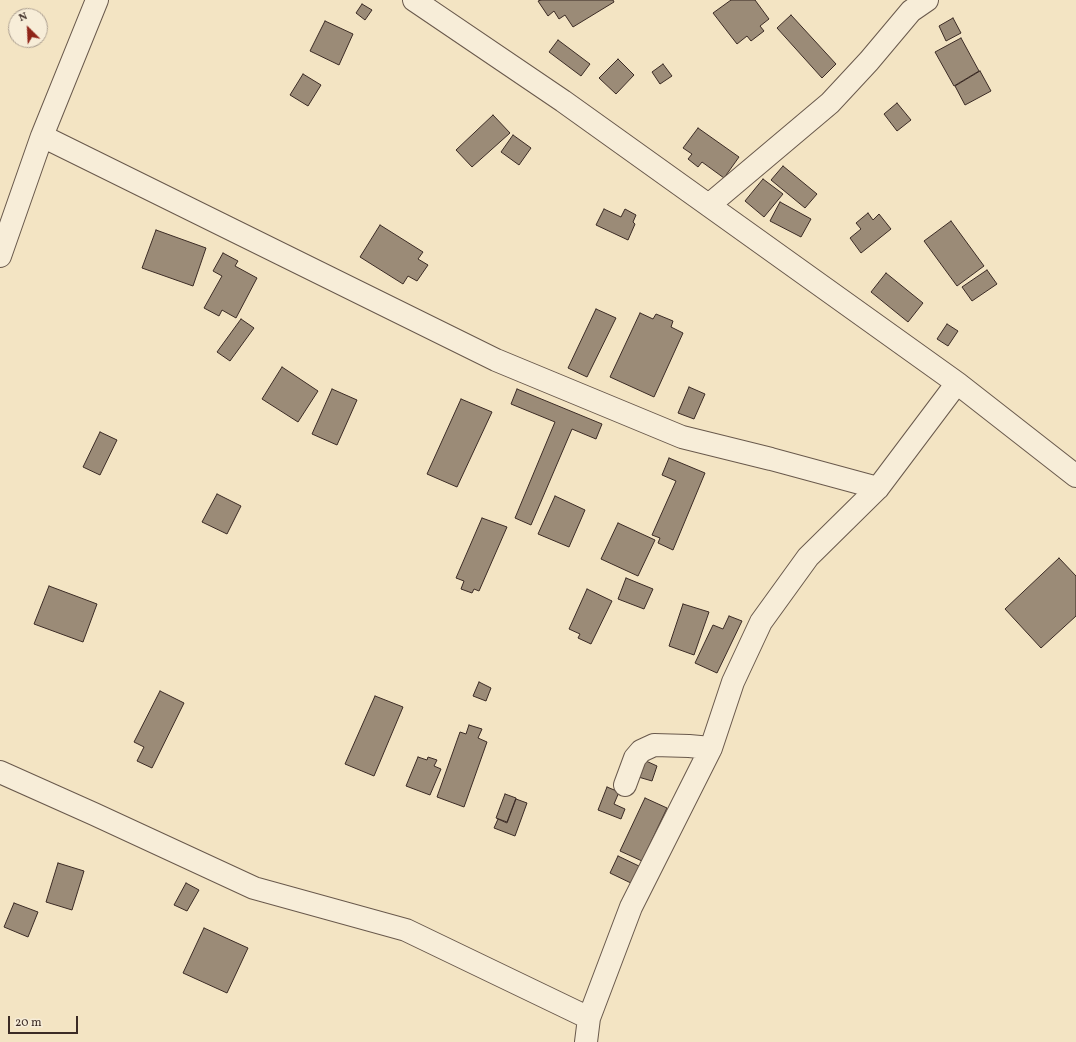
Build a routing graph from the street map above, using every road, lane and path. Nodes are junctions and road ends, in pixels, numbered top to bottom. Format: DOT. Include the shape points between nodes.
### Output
graph roads {
  1 [pos="97,0"];
  2 [pos="927,0"];
  3 [pos="418,1"];
  4 [pos="42,136"];
  5 [pos="708,205"];
  6 [pos="0,256"];
  7 [pos="957,383"];
  8 [pos="1076,476"];
  9 [pos="878,488"];
  10 [pos="711,748"];
  11 [pos="0,772"];
  12 [pos="626,785"];
  13 [pos="589,1018"];
  14 [pos="586,1042"];
  1 -- 4 [label="street"];
  2 -- 5 [label="street" via="911,11 830,103"];
  3 -- 5 [label="street"];
  4 -- 6 [label="street"];
  4 -- 9 [label="street" via="503,363 682,437"];
  5 -- 7 [label="street"];
  7 -- 8 [label="street"];
  7 -- 9 [label="street"];
  9 -- 10 [label="street" via="808,557 761,622 733,682"];
  10 -- 12 [label="street" via="654,745 641,751 635,758"];
  10 -- 13 [label="street" via="631,907"];
  11 -- 13 [label="street" via="254,888 406,930"];
  13 -- 14 [label="street"];
}
